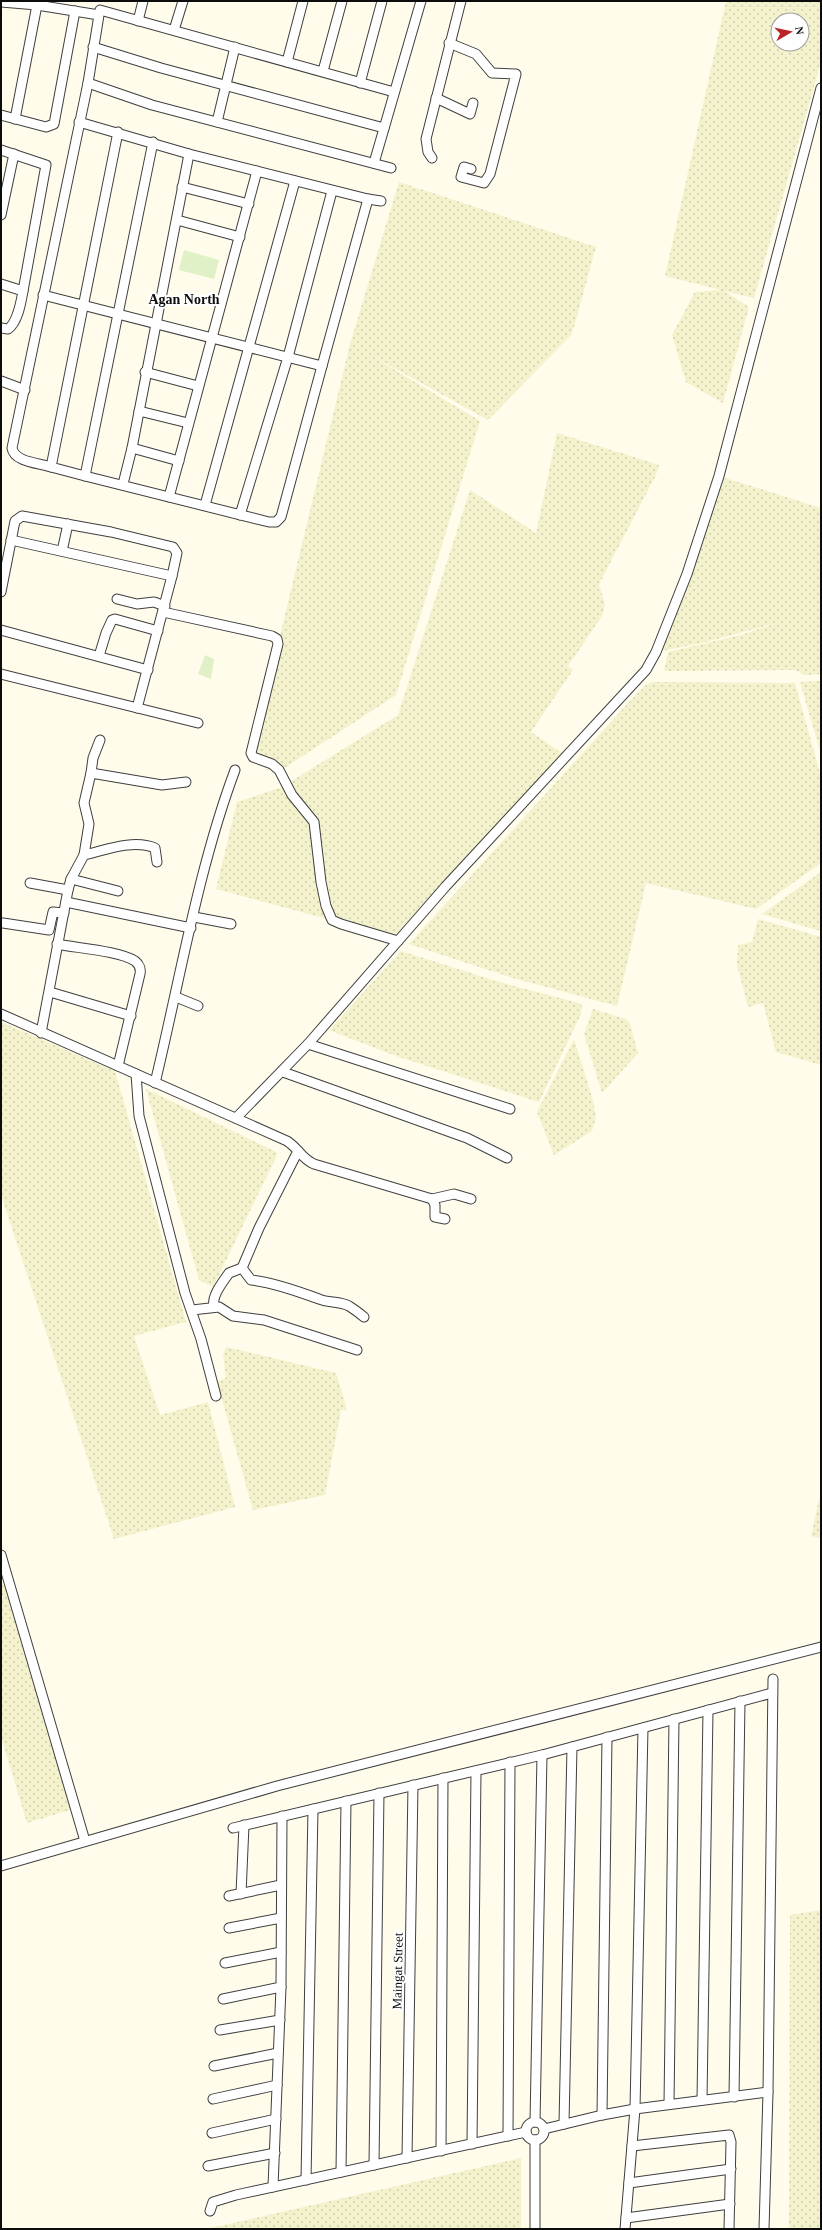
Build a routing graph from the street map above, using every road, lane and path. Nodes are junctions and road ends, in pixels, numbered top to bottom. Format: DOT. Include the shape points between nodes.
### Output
graph roads {
  1 [pos="143,1"];
  2 [pos="182,1"];
  3 [pos="303,1"];
  4 [pos="342,1"];
  5 [pos="382,1"];
  6 [pos="421,1"];
  7 [pos="461,1"];
  8 [pos="1,2"];
  9 [pos="37,5"];
  10 [pos="100,9"];
  11 [pos="75,11"];
  12 [pos="138,20"];
  13 [pos="174,30"];
  14 [pos="449,43"];
  15 [pos="93,47"];
  16 [pos="235,47"];
  17 [pos="287,62"];
  18 [pos="324,71"];
  19 [pos="88,83"];
  20 [pos="360,83"];
  21 [pos="227,85"];
  22 [pos="821,88"];
  23 [pos="394,92"];
  24 [pos="436,98"];
  25 [pos="473,103"];
  26 [pos="1,115"];
  27 [pos="15,119"];
  28 [pos="80,122"];
  29 [pos="217,122"];
  30 [pos="384,128"];
  31 [pos="118,132"];
  32 [pos="153,142"];
  33 [pos="1,150"];
  34 [pos="14,154"];
  35 [pos="189,154"];
  36 [pos="434,155"];
  37 [pos="374,163"];
  38 [pos="391,168"];
  39 [pos="471,169"];
  40 [pos="257,171"];
  41 [pos="295,181"];
  42 [pos="182,187"];
  43 [pos="332,191"];
  44 [pos="368,199"];
  45 [pos="381,201"];
  46 [pos="249,204"];
  47 [pos="1,215"];
  48 [pos="177,220"];
  49 [pos="240,237"];
  50 [pos="1,284"];
  51 [pos="23,291"];
  52 [pos="43,295"];
  53 [pos="82,304"];
  54 [pos="119,314"];
  55 [pos="156,323"];
  56 [pos="1,328"];
  57 [pos="212,339"];
  58 [pos="249,349"];
  59 [pos="288,357"];
  60 [pos="322,366"];
  61 [pos="145,372"];
  62 [pos="1,381"];
  63 [pos="198,386"];
  64 [pos="24,390"];
  65 [pos="138,411"];
  66 [pos="188,423"];
  67 [pos="132,448"];
  68 [pos="179,461"];
  69 [pos="51,467"];
  70 [pos="85,476"];
  71 [pos="123,484"];
  72 [pos="169,497"];
  73 [pos="205,505"];
  74 [pos="240,515"];
  75 [pos="68,524"];
  76 [pos="11,540"];
  77 [pos="62,551"];
  78 [pos="172,576"];
  79 [pos="1,592"];
  80 [pos="117,599"];
  81 [pos="164,609"];
  82 [pos="1,630"];
  83 [pos="158,631"];
  84 [pos="99,656"];
  85 [pos="148,670"];
  86 [pos="1,674"];
  87 [pos="138,708"];
  88 [pos="198,723"];
  89 [pos="100,740"];
  90 [pos="235,770"];
  91 [pos="91,772"];
  92 [pos="186,782"];
  93 [pos="84,855"];
  94 [pos="157,862"];
  95 [pos="71,879"];
  96 [pos="30,883"];
  97 [pos="68,890"];
  98 [pos="118,891"];
  99 [pos="66,902"];
  100 [pos="64,913"];
  101 [pos="194,917"];
  102 [pos="3,923"];
  103 [pos="231,924"];
  104 [pos="191,928"];
  105 [pos="398,941"];
  106 [pos="57,944"];
  107 [pos="50,992"];
  108 [pos="176,997"];
  109 [pos="198,1006"];
  110 [pos="1,1014"];
  111 [pos="131,1016"];
  112 [pos="41,1032"];
  113 [pos="308,1044"];
  114 [pos="118,1066"];
  115 [pos="283,1072"];
  116 [pos="136,1074"];
  117 [pos="155,1083"];
  118 [pos="510,1109"];
  119 [pos="236,1118"];
  120 [pos="298,1151"];
  121 [pos="507,1158"];
  122 [pos="432,1199"];
  123 [pos="471,1199"];
  124 [pos="445,1219"];
  125 [pos="242,1268"];
  126 [pos="214,1307"];
  127 [pos="192,1310"];
  128 [pos="364,1317"];
  129 [pos="357,1350"];
  130 [pos="216,1396"];
  131 [pos="1,1555"];
  132 [pos="821,1647"];
  133 [pos="772,1679"];
  134 [pos="772,1693"];
  135 [pos="740,1701"];
  136 [pos="708,1710"];
  137 [pos="674,1719"];
  138 [pos="643,1728"];
  139 [pos="608,1737"];
  140 [pos="572,1747"];
  141 [pos="542,1755"];
  142 [pos="510,1762"];
  143 [pos="476,1770"];
  144 [pos="443,1778"];
  145 [pos="413,1785"];
  146 [pos="379,1793"];
  147 [pos="346,1801"];
  148 [pos="313,1809"];
  149 [pos="282,1816"];
  150 [pos="244,1825"];
  151 [pos="233,1828"];
  152 [pos="85,1841"];
  153 [pos="1,1866"];
  154 [pos="281,1885"];
  155 [pos="241,1894"];
  156 [pos="229,1896"];
  157 [pos="281,1918"];
  158 [pos="229,1928"];
  159 [pos="281,1952"];
  160 [pos="226,1963"];
  161 [pos="281,1987"];
  162 [pos="223,1999"];
  163 [pos="280,2020"];
  164 [pos="220,2030"];
  165 [pos="278,2053"];
  166 [pos="214,2066"];
  167 [pos="277,2085"];
  168 [pos="768,2092"];
  169 [pos="734,2097"];
  170 [pos="213,2100"];
  171 [pos="702,2100"];
  172 [pos="669,2104"];
  173 [pos="635,2109"];
  174 [pos="602,2115"];
  175 [pos="276,2119"];
  176 [pos="535,2122"];
  177 [pos="564,2124"];
  178 [pos="544,2129"];
  179 [pos="526,2132"];
  180 [pos="212,2134"];
  181 [pos="508,2136"];
  182 [pos="535,2140"];
  183 [pos="472,2144"];
  184 [pos="632,2146"];
  185 [pos="441,2151"];
  186 [pos="274,2154"];
  187 [pos="407,2158"];
  188 [pos="374,2165"];
  189 [pos="208,2166"];
  190 [pos="731,2169"];
  191 [pos="341,2172"];
  192 [pos="306,2180"];
  193 [pos="629,2183"];
  194 [pos="273,2187"];
  195 [pos="730,2204"];
  196 [pos="210,2211"];
  197 [pos="626,2218"];
  198 [pos="535,2229"];
  199 [pos="626,2229"];
  200 [pos="729,2229"];
  201 [pos="764,2229"];
  1 -- 12 [label="street"];
  2 -- 13 [label="street"];
  3 -- 17 [label="street"];
  4 -- 18 [label="street"];
  5 -- 20 [label="street"];
  6 -- 23 [label="street"];
  7 -- 14 [label="street"];
  8 -- 9 [label="street"];
  9 -- 11 [label="street"];
  9 -- 27 [label="street"];
  10 -- 11 [label="street"];
  10 -- 12 [label="street"];
  10 -- 15 [label="street"];
  11 -- 27 [label="street" via="54,124 46,127"];
  12 -- 13 [label="street"];
  13 -- 16 [label="street"];
  14 -- 24 [label="street"];
  14 -- 39 [label="street" via="476,54 492,73 516,74 490,174 484,183 462,177 464,167"];
  15 -- 19 [label="street"];
  15 -- 21 [label="street"];
  16 -- 17 [label="street"];
  16 -- 21 [label="street"];
  17 -- 18 [label="street"];
  18 -- 20 [label="street"];
  19 -- 28 [label="street"];
  19 -- 29 [label="street" via="152,105"];
  20 -- 23 [label="street"];
  21 -- 29 [label="street"];
  21 -- 30 [label="street"];
  22 -- 105 [label="street" via="719,476 687,574 656,652 646,670"];
  23 -- 30 [label="street"];
  24 -- 25 [label="street" via="470,114"];
  24 -- 36 [label="street" via="426,139 427,148"];
  26 -- 27 [label="street"];
  28 -- 31 [label="street"];
  28 -- 52 [label="street"];
  29 -- 37 [label="street"];
  30 -- 37 [label="street"];
  31 -- 32 [label="street"];
  31 -- 53 [label="street"];
  32 -- 35 [label="street"];
  32 -- 54 [label="street"];
  33 -- 34 [label="street"];
  34 -- 47 [label="street"];
  34 -- 51 [label="street" via="44,163 46,168"];
  35 -- 40 [label="street"];
  35 -- 42 [label="street"];
  37 -- 38 [label="street"];
  40 -- 41 [label="street"];
  40 -- 46 [label="street"];
  41 -- 43 [label="street"];
  41 -- 58 [label="street"];
  42 -- 46 [label="street"];
  42 -- 48 [label="street"];
  43 -- 44 [label="street"];
  43 -- 59 [label="street"];
  44 -- 45 [label="street"];
  44 -- 60 [label="street"];
  46 -- 49 [label="street"];
  48 -- 49 [label="street"];
  48 -- 55 [label="street"];
  49 -- 57 [label="street"];
  50 -- 51 [label="street"];
  51 -- 56 [label="street" via="11,327"];
  52 -- 53 [label="street"];
  52 -- 64 [label="street"];
  53 -- 54 [label="street"];
  53 -- 69 [label="street"];
  54 -- 55 [label="street"];
  54 -- 70 [label="street"];
  55 -- 57 [label="street"];
  55 -- 61 [label="street"];
  57 -- 58 [label="street"];
  57 -- 63 [label="street"];
  58 -- 59 [label="street"];
  58 -- 73 [label="street"];
  59 -- 60 [label="street"];
  59 -- 74 [label="street"];
  60 -- 74 [label="street" via="281,517 273,523"];
  61 -- 63 [label="street"];
  61 -- 65 [label="street"];
  62 -- 64 [label="street"];
  63 -- 66 [label="street"];
  64 -- 69 [label="street" via="13,453 18,457"];
  65 -- 66 [label="street"];
  65 -- 67 [label="street"];
  66 -- 68 [label="street"];
  67 -- 68 [label="street"];
  67 -- 71 [label="street"];
  68 -- 72 [label="street"];
  69 -- 70 [label="street"];
  70 -- 71 [label="street"];
  71 -- 72 [label="street"];
  72 -- 73 [label="street"];
  73 -- 74 [label="street"];
  75 -- 76 [label="street" via="26,516 18,517"];
  75 -- 77 [label="street"];
  75 -- 78 [label="street" via="119,533 173,547 176,553"];
  76 -- 77 [label="street"];
  76 -- 79 [label="street"];
  77 -- 78 [label="street"];
  78 -- 81 [label="street"];
  80 -- 81 [label="street" via="137,604 154,602"];
  81 -- 83 [label="street"];
  81 -- 105 [label="street" via="277,639 278,644 251,753 279,770 292,795 314,822 321,882 332,920"];
  82 -- 84 [label="street"];
  83 -- 84 [label="street" via="112,620"];
  83 -- 85 [label="street"];
  84 -- 85 [label="street"];
  85 -- 87 [label="street"];
  86 -- 87 [label="street"];
  87 -- 88 [label="street"];
  89 -- 91 [label="street"];
  90 -- 101 [label="street" via="220,810"];
  91 -- 92 [label="street" via="162,785"];
  91 -- 93 [label="street" via="84,803 89,833"];
  93 -- 94 [label="street" via="140,845 155,848"];
  93 -- 95 [label="street"];
  95 -- 97 [label="street"];
  95 -- 98 [label="street"];
  96 -- 97 [label="street"];
  97 -- 99 [label="street"];
  99 -- 100 [label="street"];
  99 -- 104 [label="street"];
  100 -- 102 [label="street" via="53,912 49,930"];
  100 -- 106 [label="street"];
  101 -- 103 [label="street"];
  101 -- 104 [label="street"];
  104 -- 108 [label="street"];
  105 -- 113 [label="street"];
  106 -- 107 [label="street"];
  106 -- 111 [label="street" via="126,956 137,962 141,971"];
  107 -- 111 [label="street"];
  107 -- 112 [label="street"];
  108 -- 109 [label="street"];
  108 -- 117 [label="street"];
  110 -- 112 [label="street"];
  111 -- 114 [label="street"];
  112 -- 114 [label="street"];
  113 -- 115 [label="street"];
  113 -- 118 [label="street"];
  114 -- 116 [label="street"];
  115 -- 119 [label="street"];
  115 -- 121 [label="street" via="467,1138"];
  116 -- 117 [label="street"];
  116 -- 127 [label="street" via="139,1116 185,1293"];
  117 -- 119 [label="street"];
  119 -- 120 [label="street" via="287,1141"];
  120 -- 122 [label="street" via="303,1158 314,1164"];
  120 -- 125 [label="street"];
  122 -- 123 [label="street" via="454,1194"];
  122 -- 124 [label="street" via="436,1217"];
  125 -- 126 [label="street" via="229,1273 217,1292"];
  125 -- 128 [label="street" via="251,1280 264,1281 319,1299 348,1305"];
  126 -- 127 [label="street"];
  126 -- 129 [label="street" via="233,1316 264,1320"];
  127 -- 130 [label="street"];
  131 -- 152 [label="street"];
  132 -- 152 [label="street" via="277,1786"];
  133 -- 134 [label="street"];
  134 -- 135 [label="street"];
  134 -- 168 [label="street"];
  135 -- 136 [label="street"];
  135 -- 169 [label="street"];
  136 -- 137 [label="street"];
  136 -- 171 [label="street"];
  137 -- 138 [label="street"];
  137 -- 172 [label="street"];
  138 -- 139 [label="street"];
  138 -- 173 [label="street"];
  139 -- 140 [label="street"];
  139 -- 174 [label="street"];
  140 -- 141 [label="street"];
  140 -- 177 [label="street"];
  141 -- 142 [label="street"];
  141 -- 176 [label="street"];
  142 -- 143 [label="street"];
  142 -- 181 [label="street"];
  143 -- 144 [label="street"];
  143 -- 183 [label="street"];
  144 -- 145 [label="street"];
  144 -- 185 [label="street"];
  145 -- 146 [label="street"];
  145 -- 187 [label="street, Maingat Street"];
  146 -- 147 [label="street"];
  146 -- 188 [label="street"];
  147 -- 148 [label="street"];
  147 -- 191 [label="street"];
  148 -- 149 [label="street"];
  148 -- 192 [label="street"];
  149 -- 150 [label="street"];
  149 -- 154 [label="street"];
  150 -- 151 [label="street"];
  150 -- 155 [label="street"];
  152 -- 153 [label="street"];
  154 -- 155 [label="street"];
  154 -- 157 [label="street"];
  155 -- 156 [label="street"];
  157 -- 158 [label="street"];
  157 -- 159 [label="street"];
  159 -- 160 [label="street"];
  159 -- 161 [label="street"];
  161 -- 162 [label="street"];
  161 -- 163 [label="street"];
  163 -- 164 [label="street"];
  163 -- 165 [label="street"];
  165 -- 166 [label="street"];
  165 -- 167 [label="street"];
  167 -- 170 [label="street"];
  167 -- 175 [label="street"];
  168 -- 169 [label="street"];
  168 -- 201 [label="street"];
  169 -- 171 [label="street"];
  171 -- 172 [label="street"];
  172 -- 173 [label="street"];
  173 -- 174 [label="street"];
  173 -- 184 [label="street"];
  174 -- 177 [label="street"];
  175 -- 180 [label="street"];
  175 -- 186 [label="street"];
  176 -- 178 [label="street"];
  176 -- 179 [label="street" via="528,2125"];
  177 -- 178 [label="street"];
  178 -- 182 [label="street" via="542,2137"];
  179 -- 181 [label="street"];
  179 -- 182 [label="street"];
  181 -- 183 [label="street"];
  182 -- 198 [label="street"];
  183 -- 185 [label="street"];
  184 -- 190 [label="street" via="728,2135 731,2142"];
  184 -- 193 [label="street"];
  185 -- 187 [label="street"];
  186 -- 189 [label="street"];
  186 -- 194 [label="street"];
  187 -- 188 [label="street"];
  188 -- 191 [label="street"];
  190 -- 193 [label="street"];
  190 -- 195 [label="street"];
  191 -- 192 [label="street"];
  192 -- 194 [label="street"];
  193 -- 197 [label="street"];
  194 -- 196 [label="street" via="213,2202"];
  195 -- 197 [label="street"];
  195 -- 200 [label="street"];
  197 -- 199 [label="street"];
}
